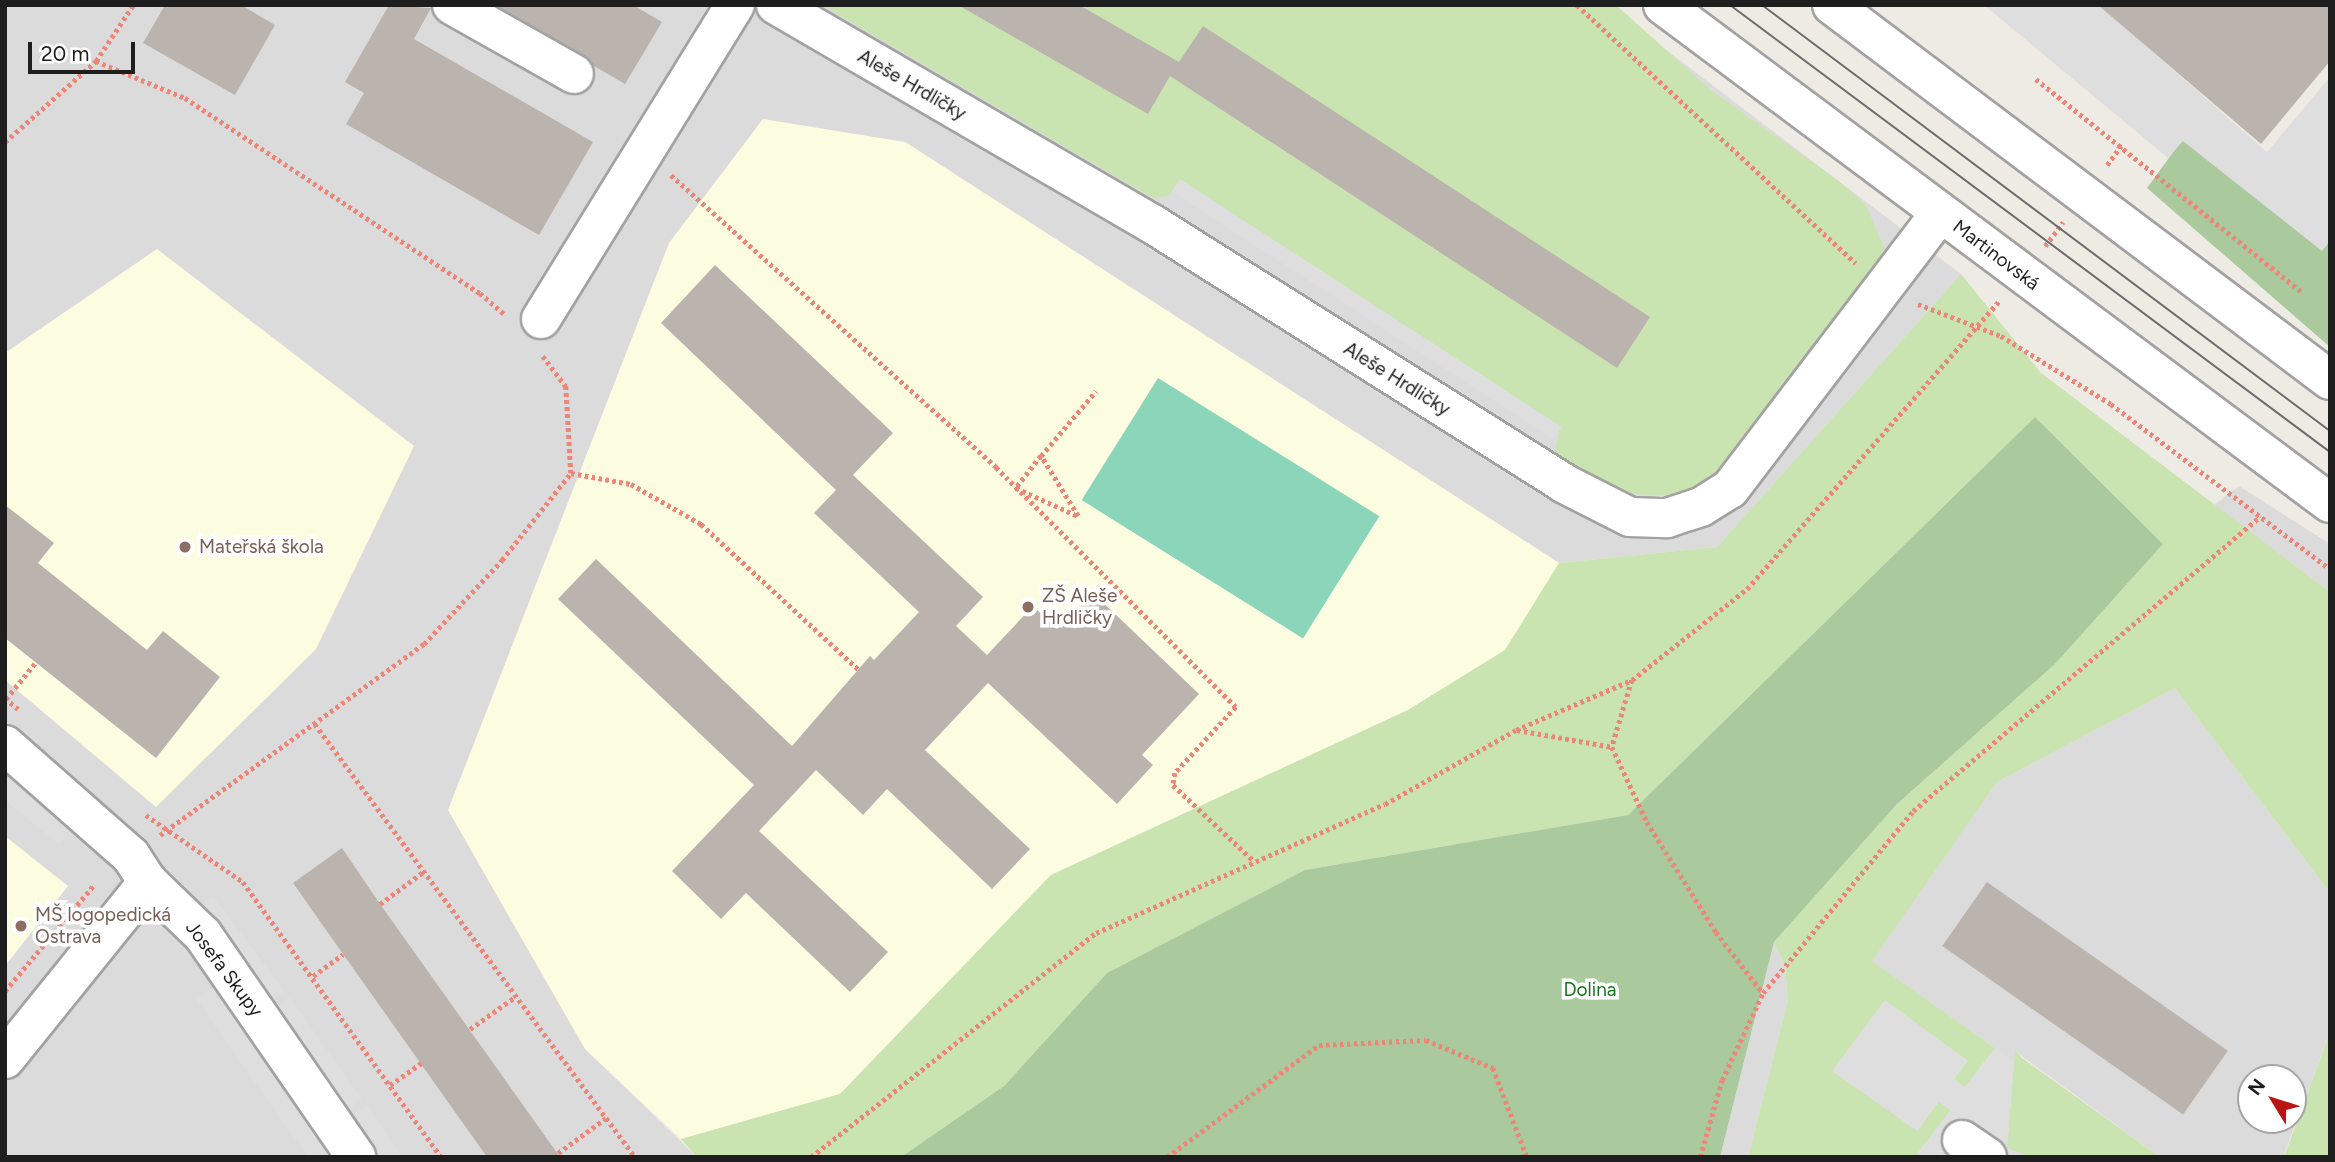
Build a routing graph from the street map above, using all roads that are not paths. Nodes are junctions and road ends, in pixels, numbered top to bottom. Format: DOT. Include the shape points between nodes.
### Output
graph roads {
  1 [pos="452,5"];
  2 [pos="735,5"];
  3 [pos="776,5"];
  4 [pos="1663,5"];
  5 [pos="1832,5"];
  6 [pos="574,74"];
  7 [pos="1940,213"];
  8 [pos="529,328"];
  9 [pos="2330,380"];
  10 [pos="2330,503"];
  11 [pos="16,731"];
  12 [pos="139,869"];
  13 [pos="5,1059"];
  14 [pos="356,1157"];
  1 -- 6 [label="street"];
  2 -- 8 [label="street"];
  3 -- 7 [label="street, Aleše Hrdličky" via="1154,225 1563,484 1630,517 1667,518 1701,507 1730,489"];
  4 -- 7 [label="street, Martinovská"];
  5 -- 9 [label="street"];
  7 -- 10 [label="street, Martinovská"];
  11 -- 12 [label="street, Josefa Skupy"];
  12 -- 13 [label="street"];
  12 -- 14 [label="street, Josefa Skupy" via="203,935"];
}
